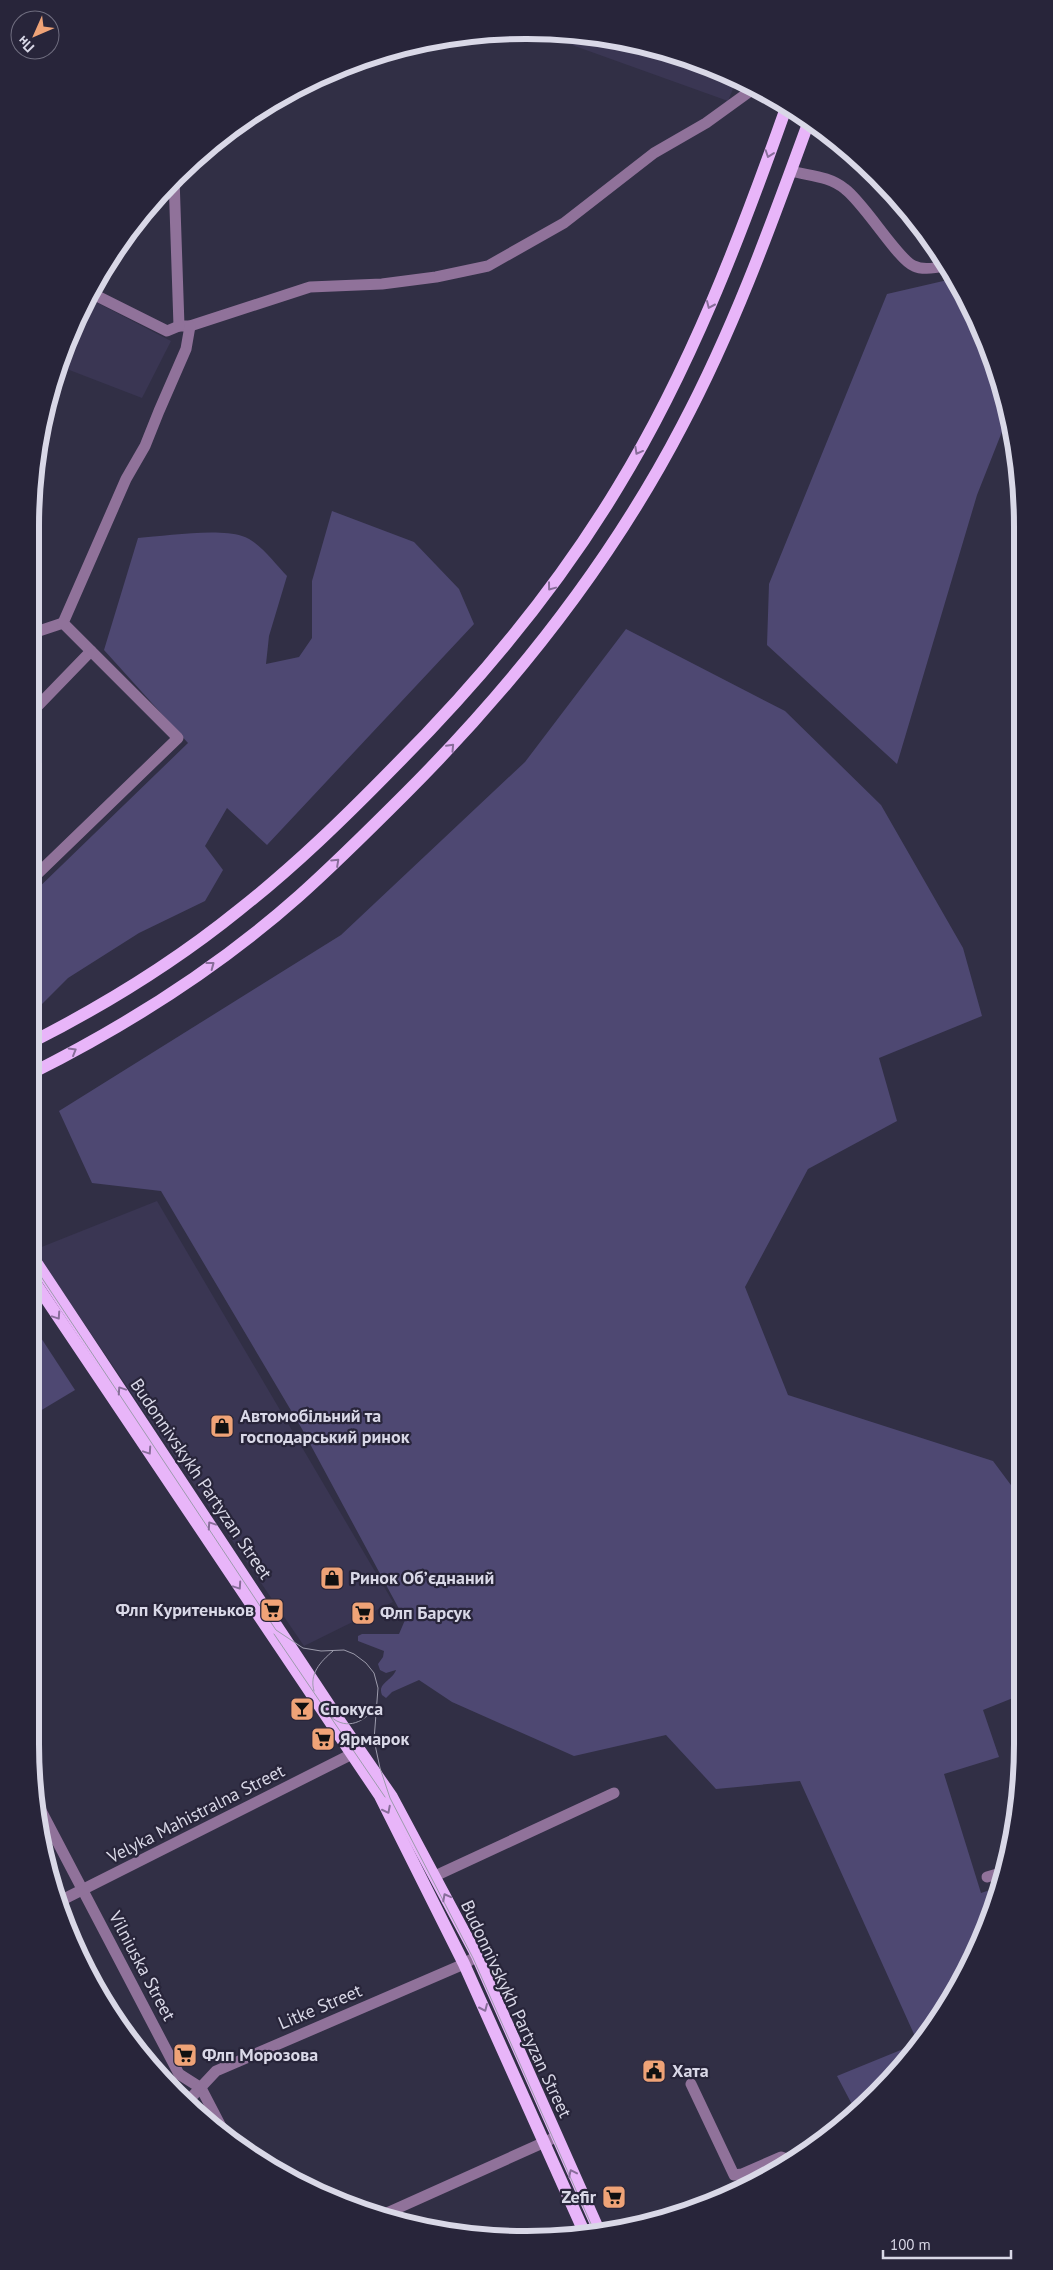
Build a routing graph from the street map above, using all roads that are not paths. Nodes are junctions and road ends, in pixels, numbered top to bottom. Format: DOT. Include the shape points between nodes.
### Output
graph roads {
  1 [pos="748,92"];
  2 [pos="784,113"];
  3 [pos="807,128"];
  4 [pos="791,171"];
  5 [pos="175,189"];
  6 [pos="939,267"];
  7 [pos="97,296"];
  8 [pos="185,326"];
  9 [pos="63,622"];
  10 [pos="39,631"];
  11 [pos="91,651"];
  12 [pos="39,705"];
  13 [pos="39,872"];
  14 [pos="39,1038"];
  15 [pos="39,1069"];
  16 [pos="39,1267"];
  17 [pos="39,1288"];
  18 [pos="355,1753"];
  19 [pos="614,1793"];
  20 [pos="45,1817"];
  21 [pos="997,1874"];
  22 [pos="434,1876"];
  23 [pos="987,1877"];
  24 [pos="82,1890"];
  25 [pos="65,1899"];
  26 [pos="477,1956"];
  27 [pos="464,1964"];
  28 [pos="691,2084"];
  29 [pos="202,2088"];
  30 [pos="192,2097"];
  31 [pos="218,2121"];
  32 [pos="556,2137"];
  33 [pos="544,2143"];
  34 [pos="783,2158"];
  35 [pos="390,2212"];
  36 [pos="597,2226"];
  37 [pos="582,2228"];
  1 -- 8 [label="street" via="706,123 654,152 564,223 488,266 382,284 310,287"];
  2 -- 14 [label="main road, one-way" via="723,276 657,418 618,487 520,628 428,733 333,829 280,877 183,951 110,998"];
  3 -- 4 [label="main road"];
  4 -- 6 [label="street" via="833,180 864,206 913,266"];
  15 -- 4 [label="main road, one-way" via="126,1021 189,981 276,915 352,847 500,694 585,586 639,502 681,428 718,356 756,268"];
  5 -- 8 [label="street"];
  7 -- 8 [label="street" via="167,331"];
  8 -- 9 [label="street" via="186,349"];
  9 -- 10 [label="street"];
  9 -- 11 [label="street"];
  11 -- 12 [label="street"];
  11 -- 13 [label="street" via="178,738"];
  18 -- 16 [label="main road, Budonnivskykh Partyzan Street, one-way"];
  17 -- 18 [label="main road, Budonnivskykh Partyzan Street, one-way"];
  18 -- 22 [label="main road, Budonnivskykh Partyzan Street" via="392,1797"];
  18 -- 24 [label="street, Velyka Mahistralna Street"];
  18 -- 27 [label="main road, Budonnivskykh Partyzan Street, one-way"];
  19 -- 22 [label="street"];
  20 -- 24 [label="street, Vilniuska Street"];
  21 -- 23 [label="street"];
  26 -- 22 [label="main road, Budonnivskykh Partyzan Street, one-way"];
  24 -- 25 [label="street, Velyka Mahistralna Street"];
  24 -- 29 [label="street, Vilniuska Street" via="179,2074"];
  26 -- 27 [label="street, Litke Street"];
  26 -- 32 [label="main road, Budonnivskykh Partyzan Street"];
  27 -- 29 [label="street, Litke Street" via="216,2071"];
  27 -- 33 [label="main road, Budonnivskykh Partyzan Street, one-way"];
  28 -- 34 [label="street" via="734,2174 742,2174"];
  29 -- 30 [label="street, Litke Street"];
  29 -- 31 [label="street"];
  32 -- 33 [label="street"];
  36 -- 32 [label="main road, Budonnivskykh Partyzan Street, one-way"];
  33 -- 35 [label="street"];
  33 -- 37 [label="main road, Budonnivskykh Partyzan Street"];
}
